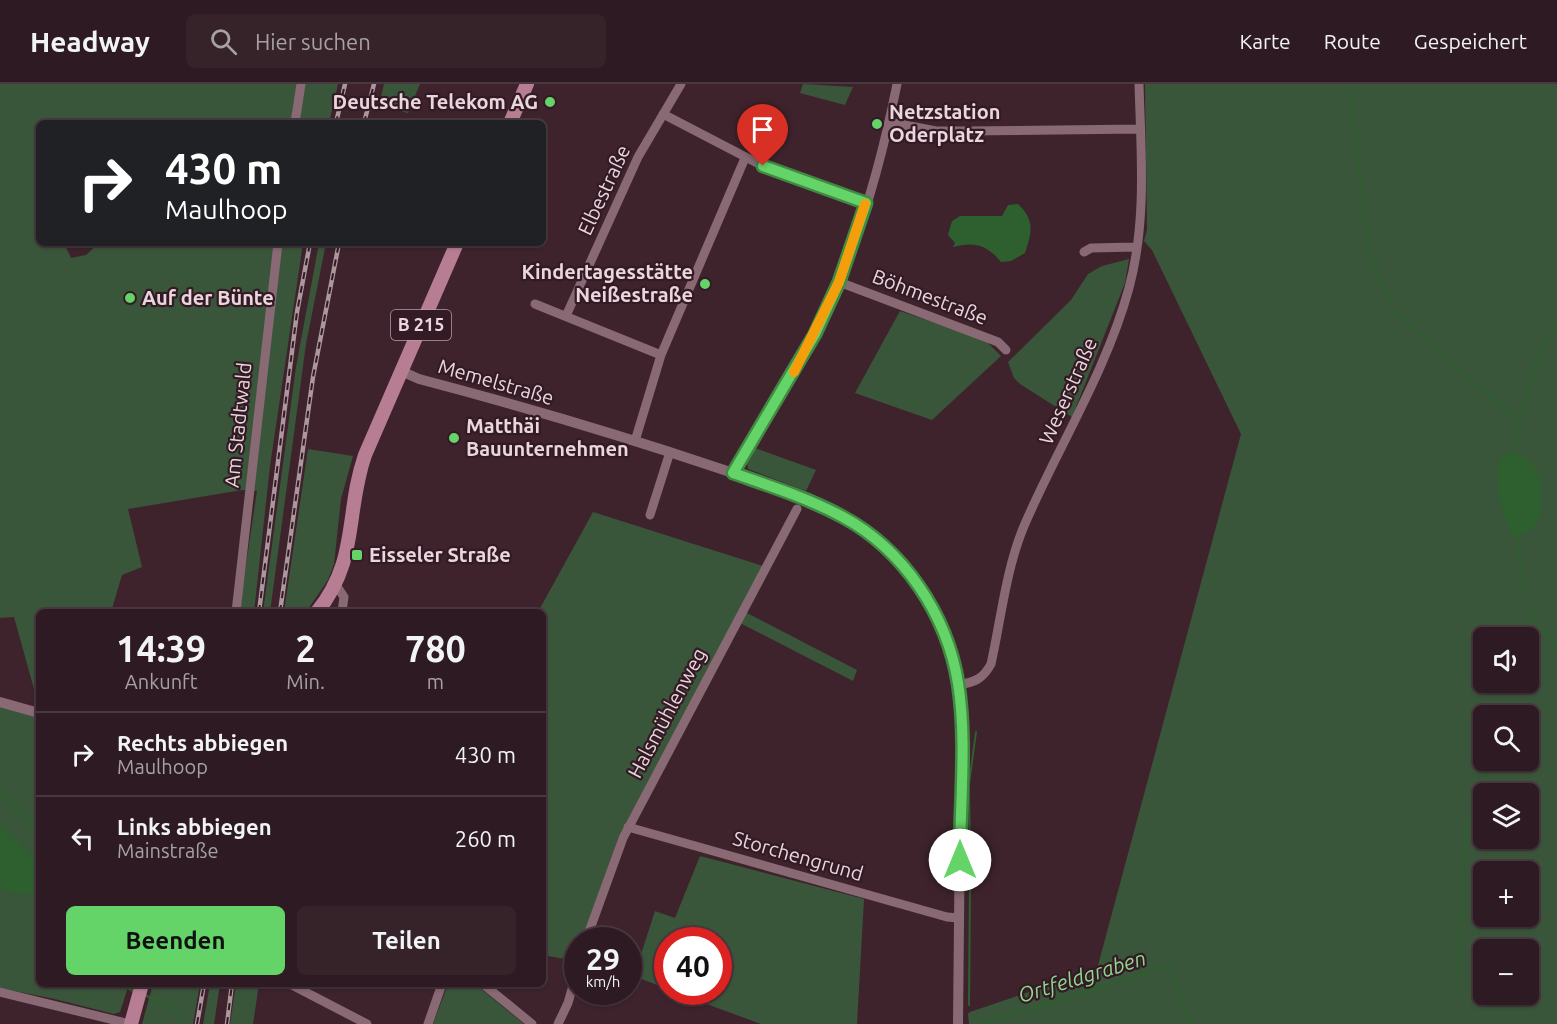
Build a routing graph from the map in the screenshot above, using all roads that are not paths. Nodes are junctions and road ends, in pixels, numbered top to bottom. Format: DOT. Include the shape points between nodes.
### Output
graph roads {
  1 [pos="301,84"];
  2 [pos="527,84"];
  3 [pos="681,84"];
  4 [pos="897,84"];
  5 [pos="1139,84"];
  6 [pos="663,114"];
  7 [pos="295,120"];
  8 [pos="511,120"];
  9 [pos="889,122"];
  10 [pos="1140,129"];
  11 [pos="745,158"];
  12 [pos="866,203"];
  13 [pos="278,246"];
  14 [pos="456,246"];
  15 [pos="1136,247"];
  16 [pos="1084,252"];
  17 [pos="839,282"];
  18 [pos="535,304"];
  19 [pos="566,316"];
  20 [pos="1006,350"];
  21 [pos="661,355"];
  22 [pos="401,371"];
  23 [pos="635,441"];
  24 [pos="670,452"];
  25 [pos="733,473"];
  26 [pos="797,509"];
  27 [pos="650,515"];
  28 [pos="336,585"];
  29 [pos="236,609"];
  30 [pos="319,609"];
  31 [pos="342,609"];
  32 [pos="958,685"];
  33 [pos="0,702"];
  34 [pos="36,712"];
  35 [pos="628,827"];
  36 [pos="959,918"];
  37 [pos="590,927"];
  38 [pos="141,987"];
  39 [pos="296,987"];
  40 [pos="441,987"];
  41 [pos="487,987"];
  42 [pos="0,992"];
  43 [pos="567,1005"];
  44 [pos="131,1024"];
  45 [pos="367,1024"];
  46 [pos="428,1024"];
  47 [pos="532,1024"];
  48 [pos="558,1024"];
  49 [pos="958,1024"];
  1 -- 7 [label="street"];
  2 -- 8 [label="main road"];
  3 -- 6 [label="street, Elbestraße"];
  4 -- 9 [label="street"];
  5 -- 10 [label="street, Weserstraße"];
  6 -- 11 [label="street"];
  6 -- 19 [label="street, Elbestraße" via="638,157"];
  9 -- 10 [label="street" via="954,131"];
  9 -- 12 [label="street"];
  10 -- 15 [label="street, Weserstraße" via="1141,222"];
  11 -- 12 [label="street"];
  11 -- 21 [label="street"];
  12 -- 17 [label="street"];
  13 -- 29 [label="street, Am Stadtwald"];
  14 -- 22 [label="main road, B 215"];
  15 -- 16 [label="street" via="1091,248"];
  15 -- 32 [label="street, Weserstraße" via="1129,288 1115,327 1018,544 991,664 977,681"];
  17 -- 20 [label="street, Böhmestraße" via="998,342"];
  17 -- 25 [label="street" via="808,347"];
  18 -- 19 [label="street"];
  19 -- 21 [label="street"];
  21 -- 23 [label="street"];
  22 -- 23 [label="street, Memelstraße"];
  22 -- 28 [label="main road, B 215" via="360,470 349,548"];
  23 -- 24 [label="street, Memelstraße"];
  24 -- 25 [label="street, Memelstraße"];
  24 -- 27 [label="street"];
  25 -- 32 [label="street, Memelstraße" via="823,507 883,545 930,604 952,657"];
  26 -- 35 [label="street, Halsmühlenweg"];
  28 -- 30 [label="main road, B 215"];
  28 -- 31 [label="street" via="344,597"];
  32 -- 36 [label="street, Memelstraße"];
  33 -- 34 [label="street"];
  35 -- 36 [label="street, Storchengrund"];
  35 -- 37 [label="street, Halsmühlenweg"];
  36 -- 49 [label="street, Memelstraße"];
  38 -- 44 [label="main road"];
  39 -- 45 [label="street"];
  40 -- 46 [label="street"];
  41 -- 47 [label="street"];
  42 -- 44 [label="street"];
  43 -- 48 [label="street"];
}
